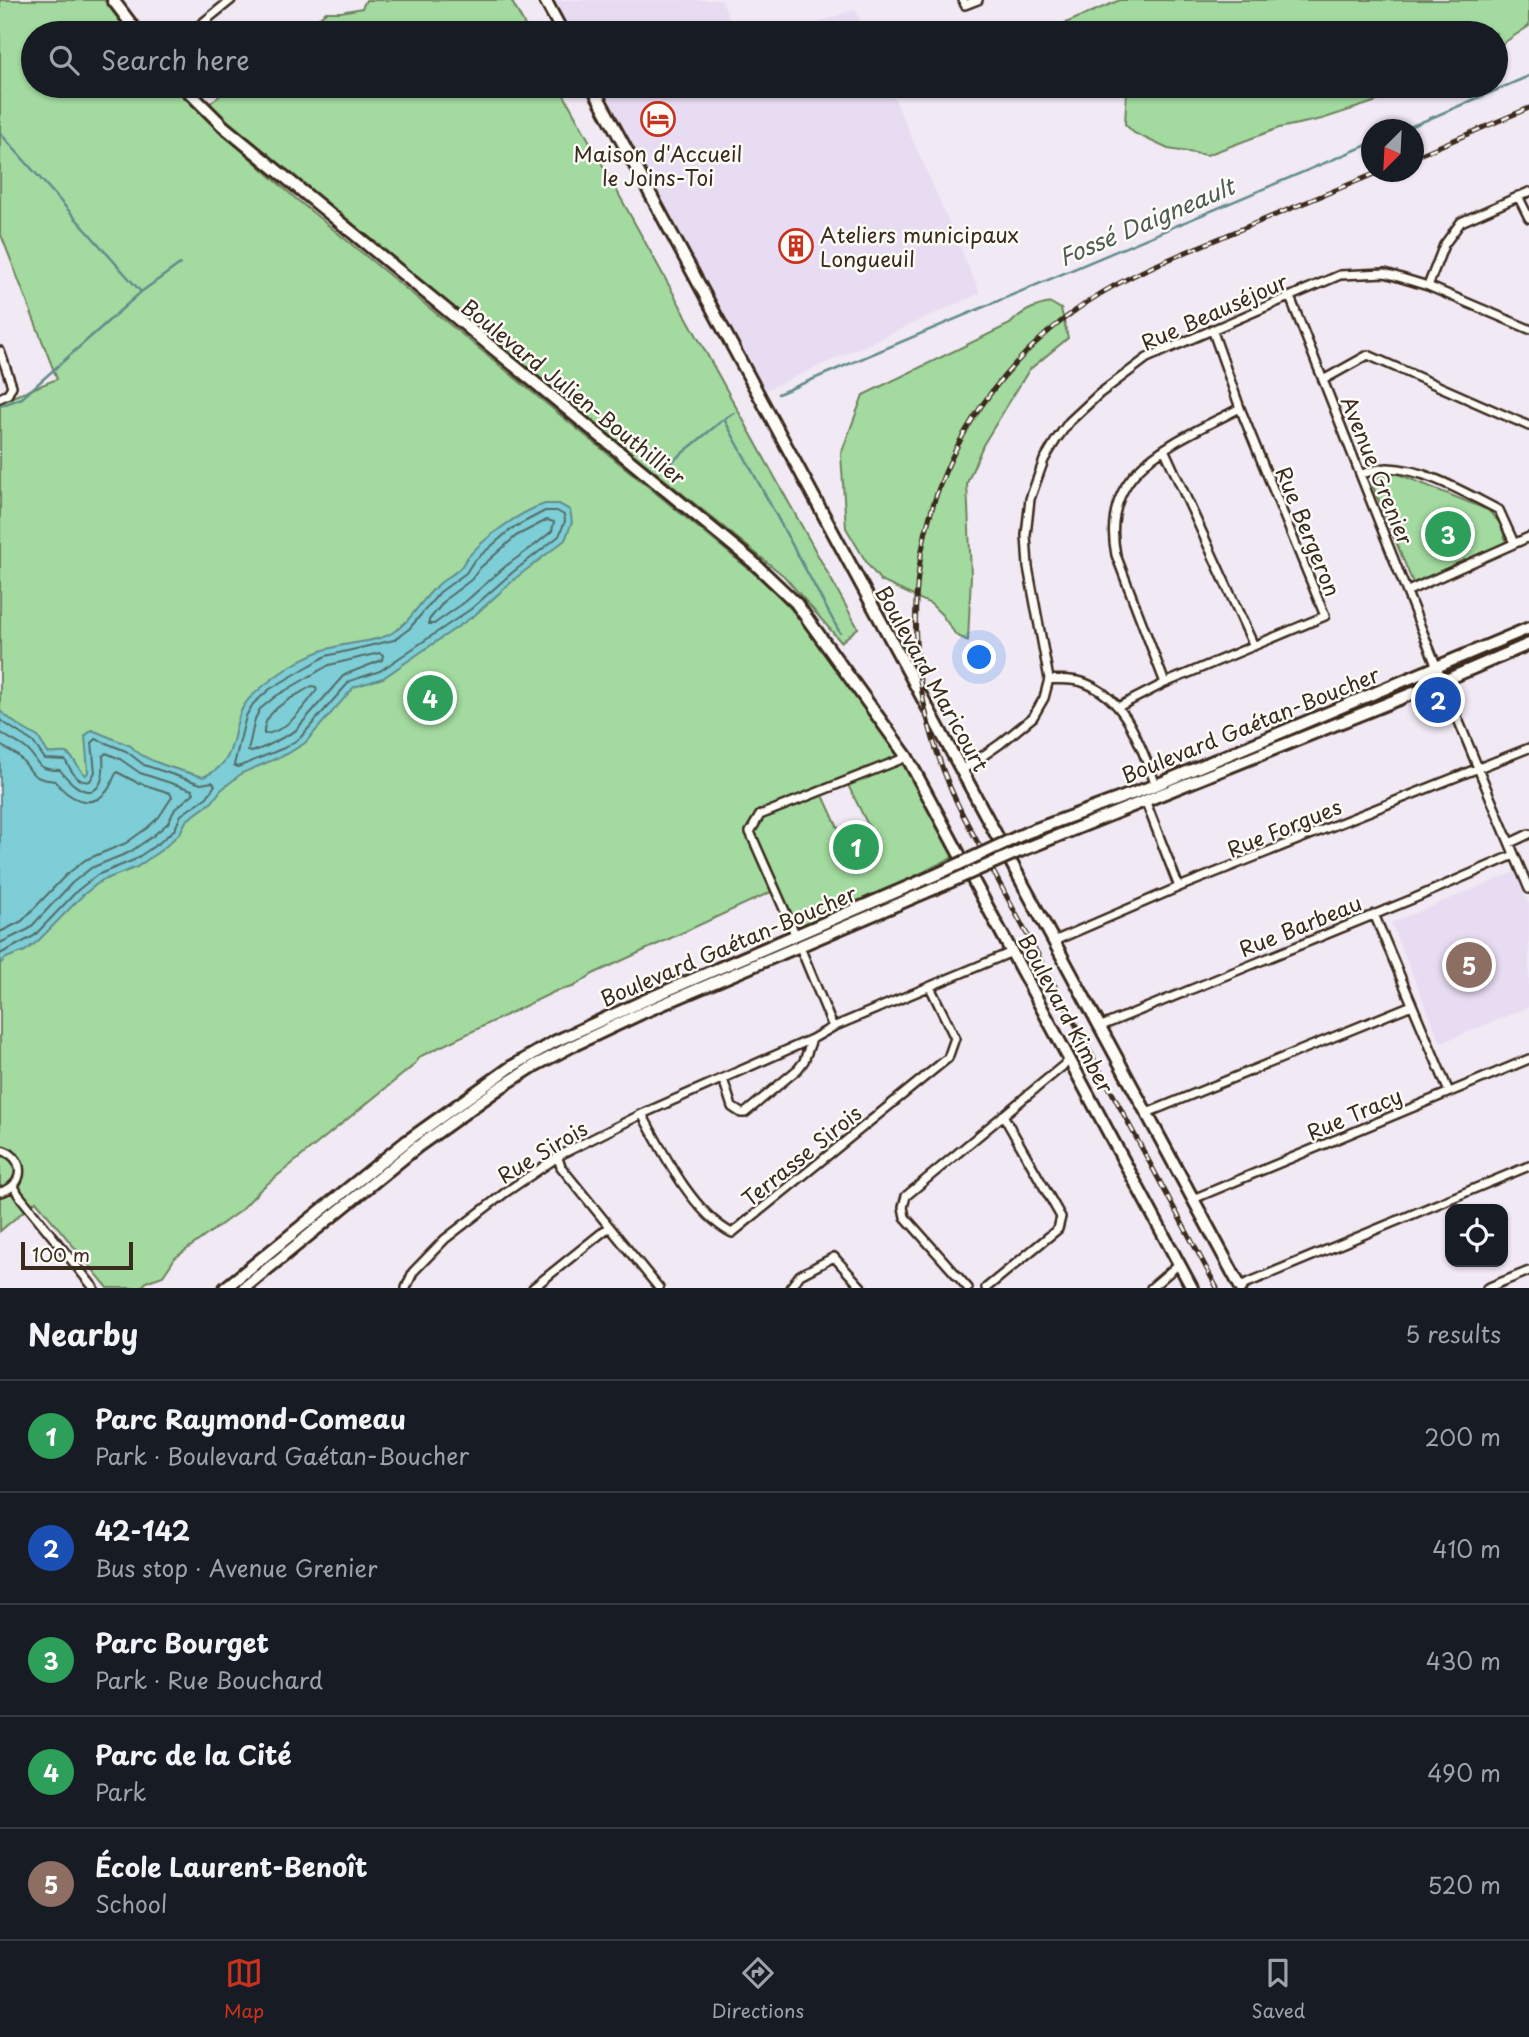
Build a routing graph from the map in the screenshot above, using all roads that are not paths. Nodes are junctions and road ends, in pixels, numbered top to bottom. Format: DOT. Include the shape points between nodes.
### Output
graph roads {
  1 [pos="113,0"];
  2 [pos="231,0"];
  3 [pos="545,0"];
  4 [pos="978,0"];
  5 [pos="964,3"];
  6 [pos="129,21"];
  7 [pos="205,21"];
  8 [pos="557,21"];
  9 [pos="195,98"];
  10 [pos="598,98"];
  11 [pos="1529,192"];
  12 [pos="1518,196"];
  13 [pos="1529,218"];
  14 [pos="1428,286"];
  15 [pos="1290,297"];
  16 [pos="1212,329"];
  17 [pos="1529,329"];
  18 [pos="0,351"];
  19 [pos="1323,380"];
  20 [pos="0,398"];
  21 [pos="1240,408"];
  22 [pos="1529,426"];
  23 [pos="1164,449"];
  24 [pos="1361,474"];
  25 [pos="1529,537"];
  26 [pos="1514,543"];
  27 [pos="1408,591"];
  28 [pos="1529,628"];
  29 [pos="1529,644"];
  30 [pos="1254,646"];
  31 [pos="1437,667"];
  32 [pos="1049,678"];
  33 [pos="1441,682"];
  34 [pos="1165,683"];
  35 [pos="1120,706"];
  36 [pos="1529,748"];
  37 [pos="907,757"];
  38 [pos="1478,769"];
  39 [pos="961,771"];
  40 [pos="1156,785"];
  41 [pos="1145,800"];
  42 [pos="1529,834"];
  43 [pos="1510,843"];
  44 [pos="1514,855"];
  45 [pos="1179,887"];
  46 [pos="923,888"];
  47 [pos="1529,889"];
  48 [pos="1374,914"];
  49 [pos="798,941"];
  50 [pos="1054,941"];
  51 [pos="1012,952"];
  52 [pos="930,986"];
  53 [pos="1412,1005"];
  54 [pos="834,1027"];
  55 [pos="1099,1027"];
  56 [pos="812,1039"];
  57 [pos="1529,1059"];
  58 [pos="1070,1060"];
  59 [pos="723,1079"];
  60 [pos="1449,1092"];
  61 [pos="1147,1113"];
  62 [pos="642,1114"];
  63 [pos="1003,1115"];
  64 [pos="0,1150"];
  65 [pos="558,1158"];
  66 [pos="1529,1166"];
  67 [pos="14,1186"];
  68 [pos="0,1192"];
  69 [pos="1193,1199"];
  70 [pos="609,1227"];
  71 [pos="1180,1264"];
  72 [pos="1529,1271"];
  73 [pos="1240,1287"];
  74 [pos="94,1288"];
  75 [pos="225,1288"];
  76 [pos="244,1288"];
  77 [pos="406,1288"];
  78 [pos="533,1288"];
  79 [pos="659,1288"];
  80 [pos="790,1288"];
  81 [pos="862,1288"];
  82 [pos="968,1288"];
  83 [pos="986,1288"];
  84 [pos="1150,1288"];
  85 [pos="1192,1288"];
  86 [pos="1487,1288"];
  1 -- 6 [label="street"];
  2 -- 7 [label="street"];
  3 -- 8 [label="street"];
  4 -- 5 [label="street"];
  9 -- 37 [label="street, Boulevard Julien-Bouthillier" via="334,218 753,562 796,603"];
  10 -- 39 [label="street, Boulevard Maricourt"];
  11 -- 12 [label="street"];
  12 -- 13 [label="street"];
  12 -- 14 [label="street" via="1461,222 1444,246"];
  14 -- 15 [label="street, Rue Beauséjour" via="1385,273 1340,275"];
  14 -- 17 [label="street, Rue Beauséjour"];
  15 -- 16 [label="street, Rue Beauséjour"];
  15 -- 19 [label="street, Avenue Grenier"];
  16 -- 21 [label="street, Rue Bergeron"];
  16 -- 32 [label="street, Rue Beauséjour" via="1147,358 1099,394 1069,422 1044,460 1030,499 1026,535"];
  18 -- 20 [label="street" via="12,386"];
  19 -- 22 [label="street" via="1368,355"];
  19 -- 24 [label="street, Avenue Grenier"];
  21 -- 23 [label="street"];
  21 -- 30 [label="street, Rue Bergeron" via="1325,616"];
  23 -- 30 [label="street"];
  23 -- 34 [label="street" via="1128,481 1118,498 1112,537"];
  24 -- 26 [label="street" via="1385,468 1413,471 1474,498 1499,510"];
  24 -- 27 [label="street, Avenue Grenier"];
  25 -- 26 [label="street"];
  26 -- 27 [label="street"];
  27 -- 31 [label="street, Avenue Grenier"];
  28 -- 31 [label="street, Boulevard Gaétan-Boucher"];
  29 -- 33 [label="street, Boulevard Gaétan-Boucher"];
  30 -- 34 [label="street, Rue Bergeron"];
  31 -- 33 [label="street, Avenue Grenier"];
  31 -- 40 [label="street, Boulevard Gaétan-Boucher"];
  32 -- 35 [label="street" via="1082,682"];
  32 -- 39 [label="street" via="1033,717"];
  33 -- 38 [label="street, Avenue Grenier"];
  33 -- 41 [label="street, Boulevard Gaétan-Boucher"];
  34 -- 35 [label="street, Rue Bergeron"];
  35 -- 40 [label="street"];
  36 -- 38 [label="street, Rue Forgues"];
  37 -- 49 [label="street" via="760,815 750,832"];
  37 -- 51 [label="street, Boulevard Kimber"];
  38 -- 43 [label="street, Avenue Grenier"];
  38 -- 45 [label="street, Rue Forgues"];
  39 -- 50 [label="street, Boulevard Maricourt"];
  40 -- 46 [label="street, Boulevard Gaétan-Boucher, bridge" via="1028,832"];
  41 -- 45 [label="street"];
  41 -- 46 [label="street, Boulevard Gaétan-Boucher, bridge"];
  42 -- 43 [label="street"];
  43 -- 44 [label="street, Avenue Grenier"];
  44 -- 47 [label="street, Avenue Grenier"];
  44 -- 48 [label="street, Rue Barbeau"];
  45 -- 50 [label="street, Rue Forgues"];
  46 -- 49 [label="street, Boulevard Gaétan-Boucher"];
  48 -- 53 [label="street"];
  48 -- 55 [label="street, Rue Barbeau"];
  49 -- 54 [label="street"];
  49 -- 75 [label="street, Boulevard Gaétan-Boucher" via="652,997 554,1042 504,1071 407,1141"];
  49 -- 76 [label="street, Boulevard Gaétan-Boucher" via="572,1045 511,1080 417,1147"];
  50 -- 55 [label="street, Boulevard Maricourt"];
  51 -- 52 [label="street, Rue Sirois"];
  51 -- 58 [label="street, Boulevard Kimber"];
  52 -- 54 [label="street, Rue Sirois"];
  52 -- 62 [label="street, Terrasse Sirois" via="955,1038 948,1058 732,1233 718,1226 676,1176"];
  53 -- 60 [label="street"];
  53 -- 61 [label="street"];
  54 -- 56 [label="street, Rue Sirois"];
  55 -- 61 [label="street, Boulevard Maricourt"];
  56 -- 59 [label="street, Rue Sirois"];
  56 -- 59 [label="street" via="798,1069 745,1113 732,1107"];
  57 -- 60 [label="street, Rue Tracy"];
  58 -- 63 [label="street"];
  58 -- 71 [label="street, Boulevard Kimber"];
  59 -- 62 [label="street, Rue Sirois"];
  60 -- 69 [label="street, Rue Tracy"];
  61 -- 69 [label="street, Boulevard Maricourt"];
  62 -- 65 [label="street, Rue Sirois"];
  63 -- 82 [label="street" via="906,1196 903,1207 905,1217"];
  63 -- 83 [label="street" via="1061,1217 1058,1228"];
  64 -- 67 [label="street" via="18,1161 20,1174"];
  65 -- 70 [label="street"];
  65 -- 77 [label="street, Rue Sirois" via="445,1239 413,1272"];
  66 -- 73 [label="street"];
  67 -- 68 [label="street"];
  67 -- 74 [label="street"];
  69 -- 73 [label="street, Boulevard Maricourt"];
  70 -- 78 [label="street"];
  70 -- 79 [label="street"];
  71 -- 84 [label="street"];
  71 -- 85 [label="street, Boulevard Kimber"];
  72 -- 86 [label="street"];
  80 -- 81 [label="street" via="800,1275 834,1257"];
}
